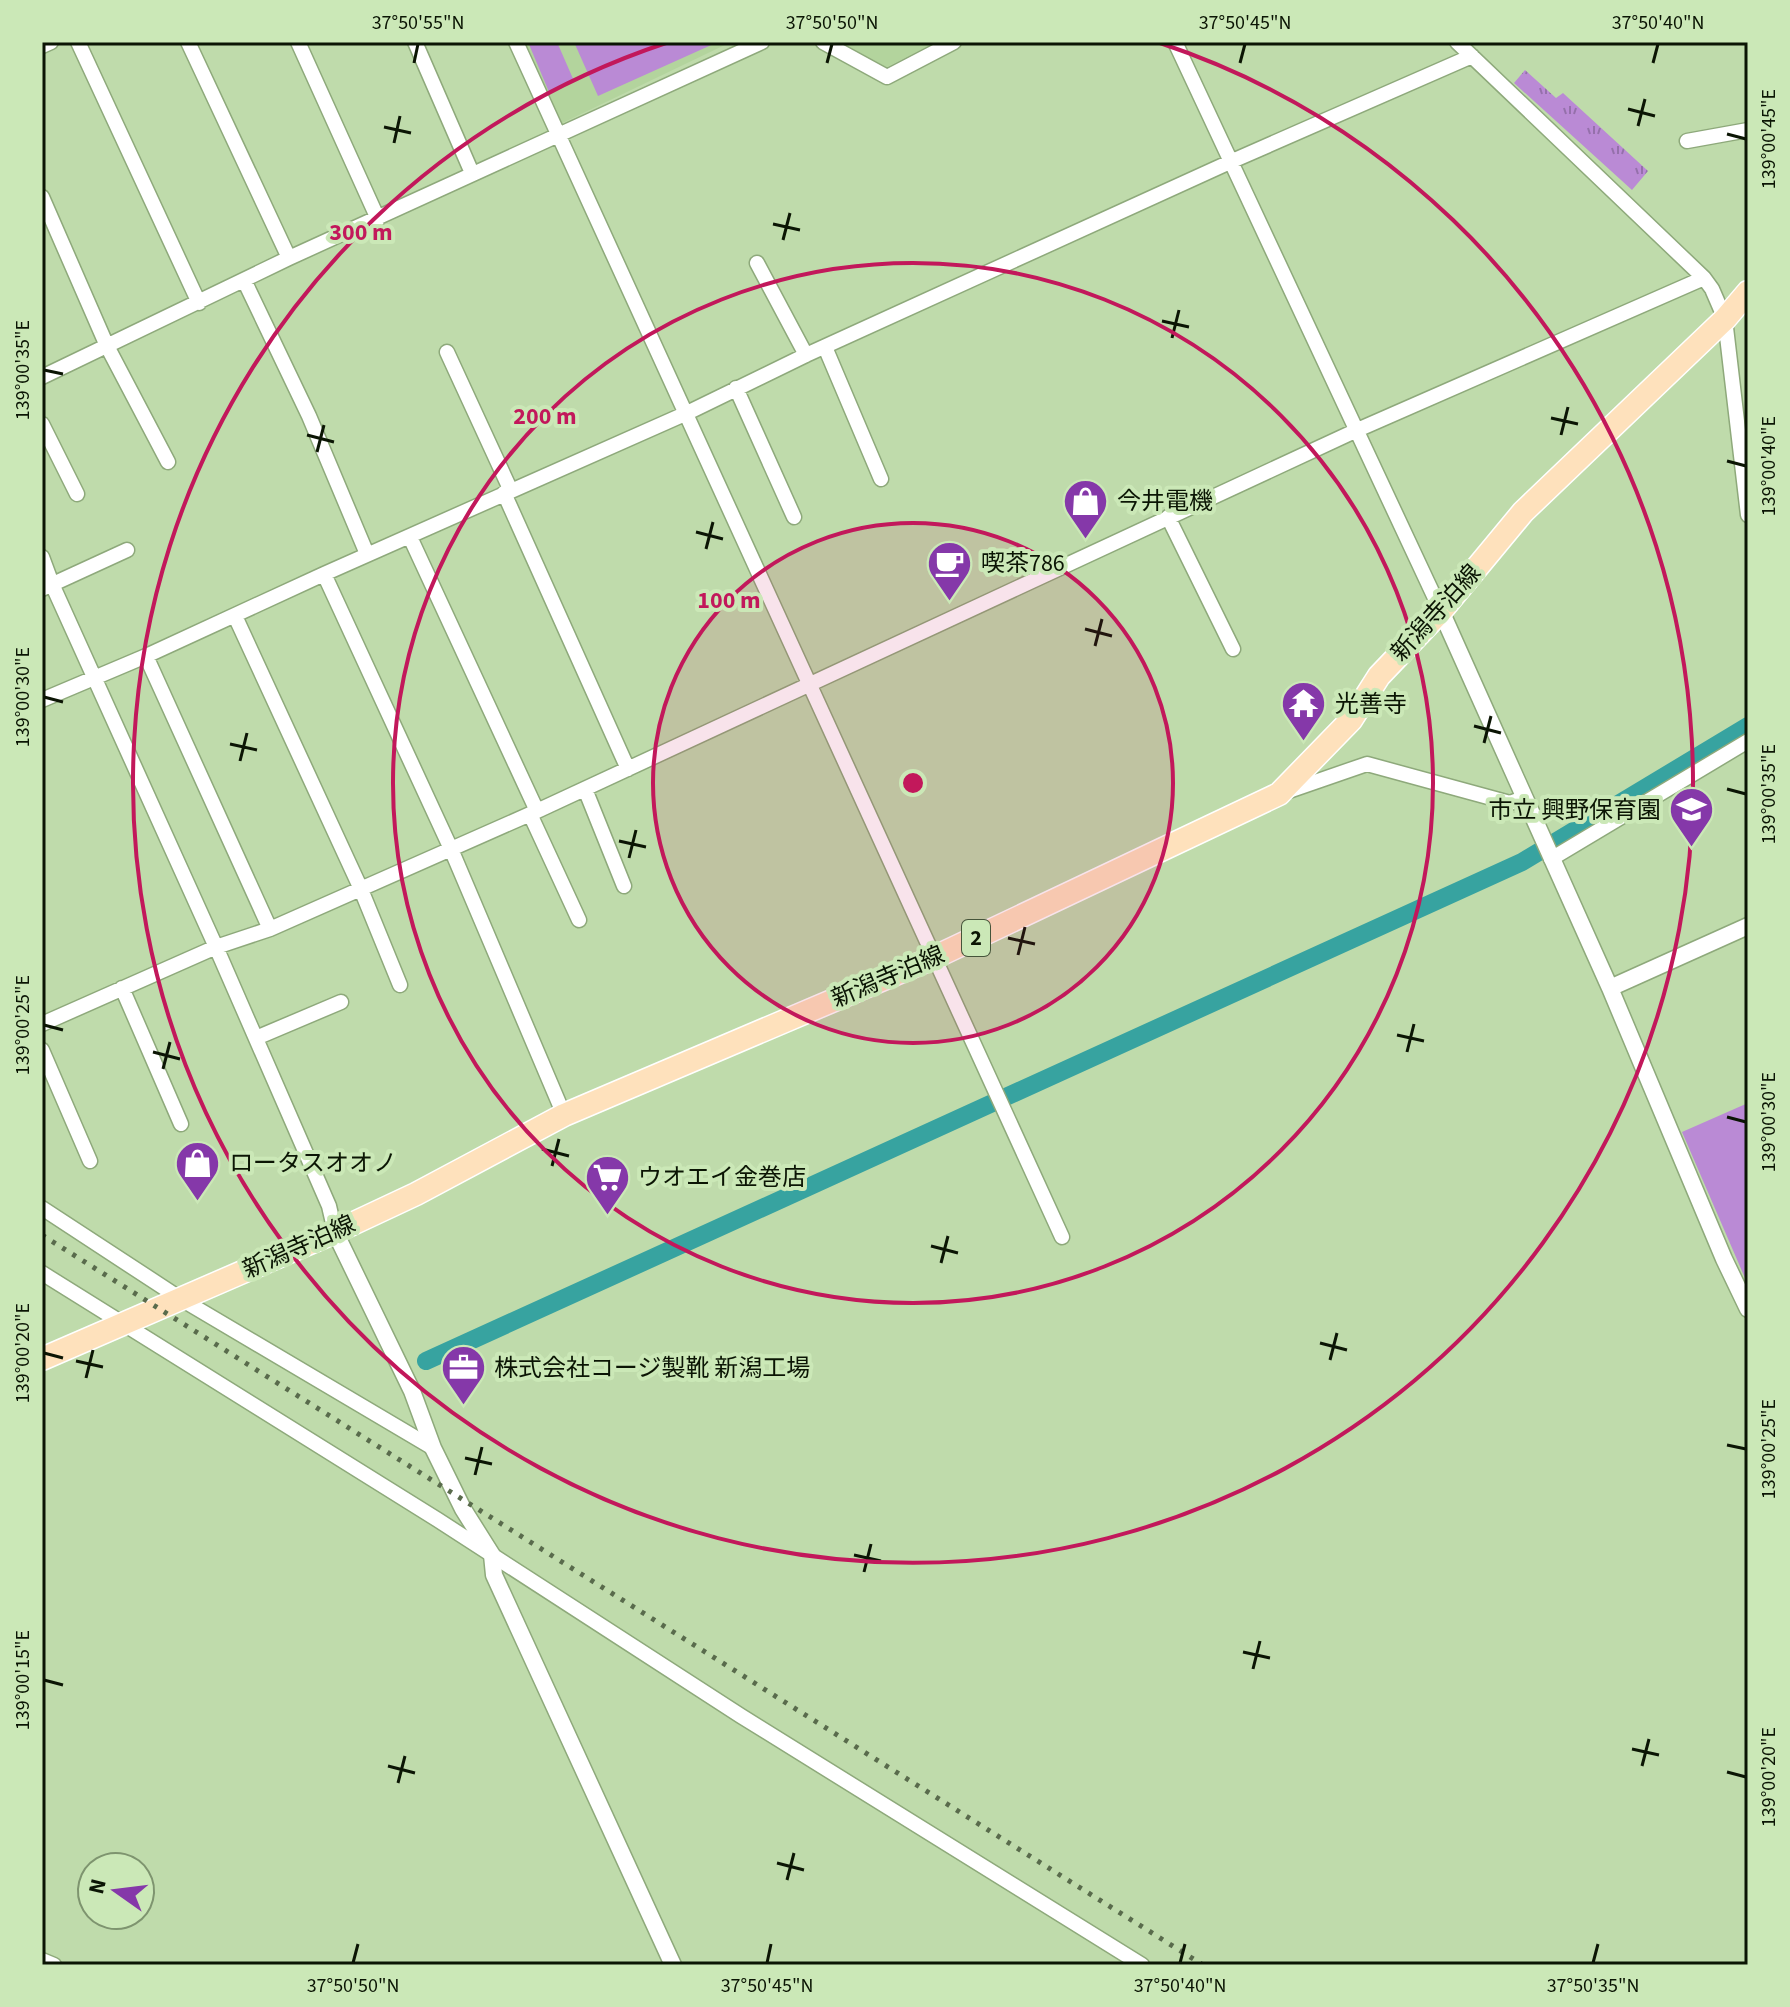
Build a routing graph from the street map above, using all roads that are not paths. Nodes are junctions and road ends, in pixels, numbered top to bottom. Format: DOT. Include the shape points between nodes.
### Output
graph roads {
  1 [pos="51,42"];
  2 [pos="78,42"];
  3 [pos="188,42"];
  4 [pos="298,42"];
  5 [pos="415,42"];
  6 [pos="516,42"];
  7 [pos="762,42"];
  8 [pos="823,42"];
  9 [pos="954,42"];
  10 [pos="1175,42"];
  11 [pos="1457,42"];
  12 [pos="42,46"];
  13 [pos="1472,56"];
  14 [pos="1748,130"];
  15 [pos="558,135"];
  16 [pos="1687,141"];
  17 [pos="1230,162"];
  18 [pos="472,173"];
  19 [pos="42,197"];
  20 [pos="378,219"];
  21 [pos="289,258"];
  22 [pos="757,263"];
  23 [pos="1704,278"];
  24 [pos="244,280"];
  25 [pos="1748,292"];
  26 [pos="199,303"];
  27 [pos="1725,319"];
  28 [pos="107,346"];
  29 [pos="825,347"];
  30 [pos="447,352"];
  31 [pos="806,355"];
  32 [pos="42,377"];
  33 [pos="736,388"];
  34 [pos="687,413"];
  35 [pos="42,424"];
  36 [pos="1355,431"];
  37 [pos="168,462"];
  38 [pos="881,479"];
  39 [pos="507,492"];
  40 [pos="77,494"];
  41 [pos="1748,515"];
  42 [pos="794,517"];
  43 [pos="1168,517"];
  44 [pos="410,537"];
  45 [pos="127,550"];
  46 [pos="367,554"];
  47 [pos="42,557"];
  48 [pos="324,574"];
  49 [pos="47,587"];
  50 [pos="1441,611"];
  51 [pos="235,616"];
  52 [pos="1233,649"];
  53 [pos="146,656"];
  54 [pos="95,678"];
  55 [pos="811,685"];
  56 [pos="42,700"];
  57 [pos="1748,741"];
  58 [pos="628,769"];
  59 [pos="585,789"];
  60 [pos="1279,794"];
  61 [pos="1523,798"];
  62 [pos="534,812"];
  63 [pos="451,849"];
  64 [pos="1551,859"];
  65 [pos="624,886"];
  66 [pos="360,887"];
  67 [pos="579,920"];
  68 [pos="1748,926"];
  69 [pos="270,929"];
  70 [pos="216,947"];
  71 [pos="933,958"];
  72 [pos="400,985"];
  73 [pos="122,988"];
  74 [pos="1610,988"];
  75 [pos="341,1002"];
  76 [pos="42,1024"];
  77 [pos="256,1038"];
  78 [pos="42,1050"];
  79 [pos="564,1115"];
  80 [pos="181,1124"];
  81 [pos="90,1161"];
  82 [pos="42,1208"];
  83 [pos="335,1232"];
  84 [pos="1062,1237"];
  85 [pos="42,1273"];
  86 [pos="181,1299"];
  87 [pos="1748,1309"];
  88 [pos="123,1324"];
  89 [pos="42,1359"];
  90 [pos="433,1448"];
  91 [pos="492,1555"];
  92 [pos="42,1960"];
  93 [pos="54,1965"];
  94 [pos="673,1965"];
  95 [pos="1142,1965"];
  1 -- 12 [label="street"];
  2 -- 26 [label="street"];
  3 -- 21 [label="street"];
  4 -- 20 [label="street"];
  5 -- 18 [label="street"];
  6 -- 15 [label="street"];
  7 -- 15 [label="street"];
  8 -- 9 [label="street" via="887,77"];
  10 -- 17 [label="street"];
  11 -- 13 [label="street"];
  13 -- 17 [label="street"];
  13 -- 23 [label="street"];
  14 -- 16 [label="street"];
  15 -- 18 [label="street"];
  15 -- 34 [label="street"];
  17 -- 29 [label="street"];
  17 -- 36 [label="street"];
  18 -- 20 [label="street"];
  19 -- 28 [label="street"];
  20 -- 21 [label="street"];
  21 -- 24 [label="street"];
  22 -- 31 [label="street"];
  23 -- 27 [label="street"];
  23 -- 36 [label="street"];
  24 -- 26 [label="street"];
  24 -- 46 [label="street"];
  25 -- 27 [label="main road, 新潟寺泊線 / 2"];
  26 -- 28 [label="street"];
  27 -- 41 [label="street"];
  27 -- 50 [label="main road, 新潟寺泊線 / 2" via="1523,512"];
  28 -- 32 [label="street"];
  28 -- 37 [label="street"];
  29 -- 31 [label="street"];
  29 -- 38 [label="street"];
  30 -- 39 [label="street"];
  31 -- 33 [label="street"];
  33 -- 34 [label="street"];
  33 -- 42 [label="street"];
  34 -- 39 [label="street"];
  34 -- 55 [label="street"];
  35 -- 40 [label="street"];
  36 -- 43 [label="street"];
  36 -- 50 [label="street"];
  39 -- 44 [label="street"];
  39 -- 58 [label="street"];
  43 -- 52 [label="street"];
  43 -- 55 [label="street"];
  44 -- 46 [label="street"];
  44 -- 62 [label="street"];
  45 -- 49 [label="street"];
  46 -- 48 [label="street"];
  47 -- 49 [label="street"];
  48 -- 51 [label="street"];
  48 -- 63 [label="street"];
  49 -- 54 [label="street"];
  50 -- 60 [label="main road, 新潟寺泊線 / 2" via="1379,676 1351,720"];
  50 -- 61 [label="street"];
  51 -- 53 [label="street"];
  51 -- 66 [label="street"];
  53 -- 54 [label="street"];
  53 -- 69 [label="street"];
  54 -- 56 [label="street"];
  54 -- 70 [label="street"];
  55 -- 58 [label="street"];
  55 -- 71 [label="street"];
  57 -- 64 [label="street"];
  58 -- 59 [label="street"];
  59 -- 62 [label="street"];
  59 -- 65 [label="street"];
  60 -- 61 [label="street" via="1367,764 1510,803"];
  60 -- 71 [label="main road, 新潟寺泊線 / 2"];
  61 -- 64 [label="street"];
  62 -- 63 [label="street"];
  62 -- 67 [label="street"];
  63 -- 66 [label="street"];
  63 -- 79 [label="street"];
  64 -- 74 [label="street"];
  66 -- 69 [label="street"];
  66 -- 72 [label="street"];
  68 -- 74 [label="street"];
  69 -- 70 [label="street"];
  70 -- 73 [label="street"];
  70 -- 77 [label="street"];
  71 -- 79 [label="main road, 新潟寺泊線 / 2"];
  71 -- 84 [label="street"];
  73 -- 76 [label="street"];
  73 -- 80 [label="street"];
  74 -- 87 [label="street"];
  75 -- 77 [label="street"];
  77 -- 83 [label="street" via="329,1206"];
  78 -- 81 [label="street"];
  79 -- 83 [label="main road, 新潟寺泊線 / 2"];
  82 -- 86 [label="street"];
  83 -- 86 [label="main road, 新潟寺泊線 / 2"];
  83 -- 90 [label="street" via="412,1391"];
  85 -- 88 [label="street"];
  86 -- 88 [label="main road, 新潟寺泊線 / 2"];
  86 -- 90 [label="street"];
  88 -- 89 [label="main road, 新潟寺泊線 / 2"];
  88 -- 91 [label="street"];
  90 -- 91 [label="street"];
  91 -- 94 [label="street" via="494,1575"];
  91 -- 95 [label="street"];
  92 -- 93 [label="street"];
}
